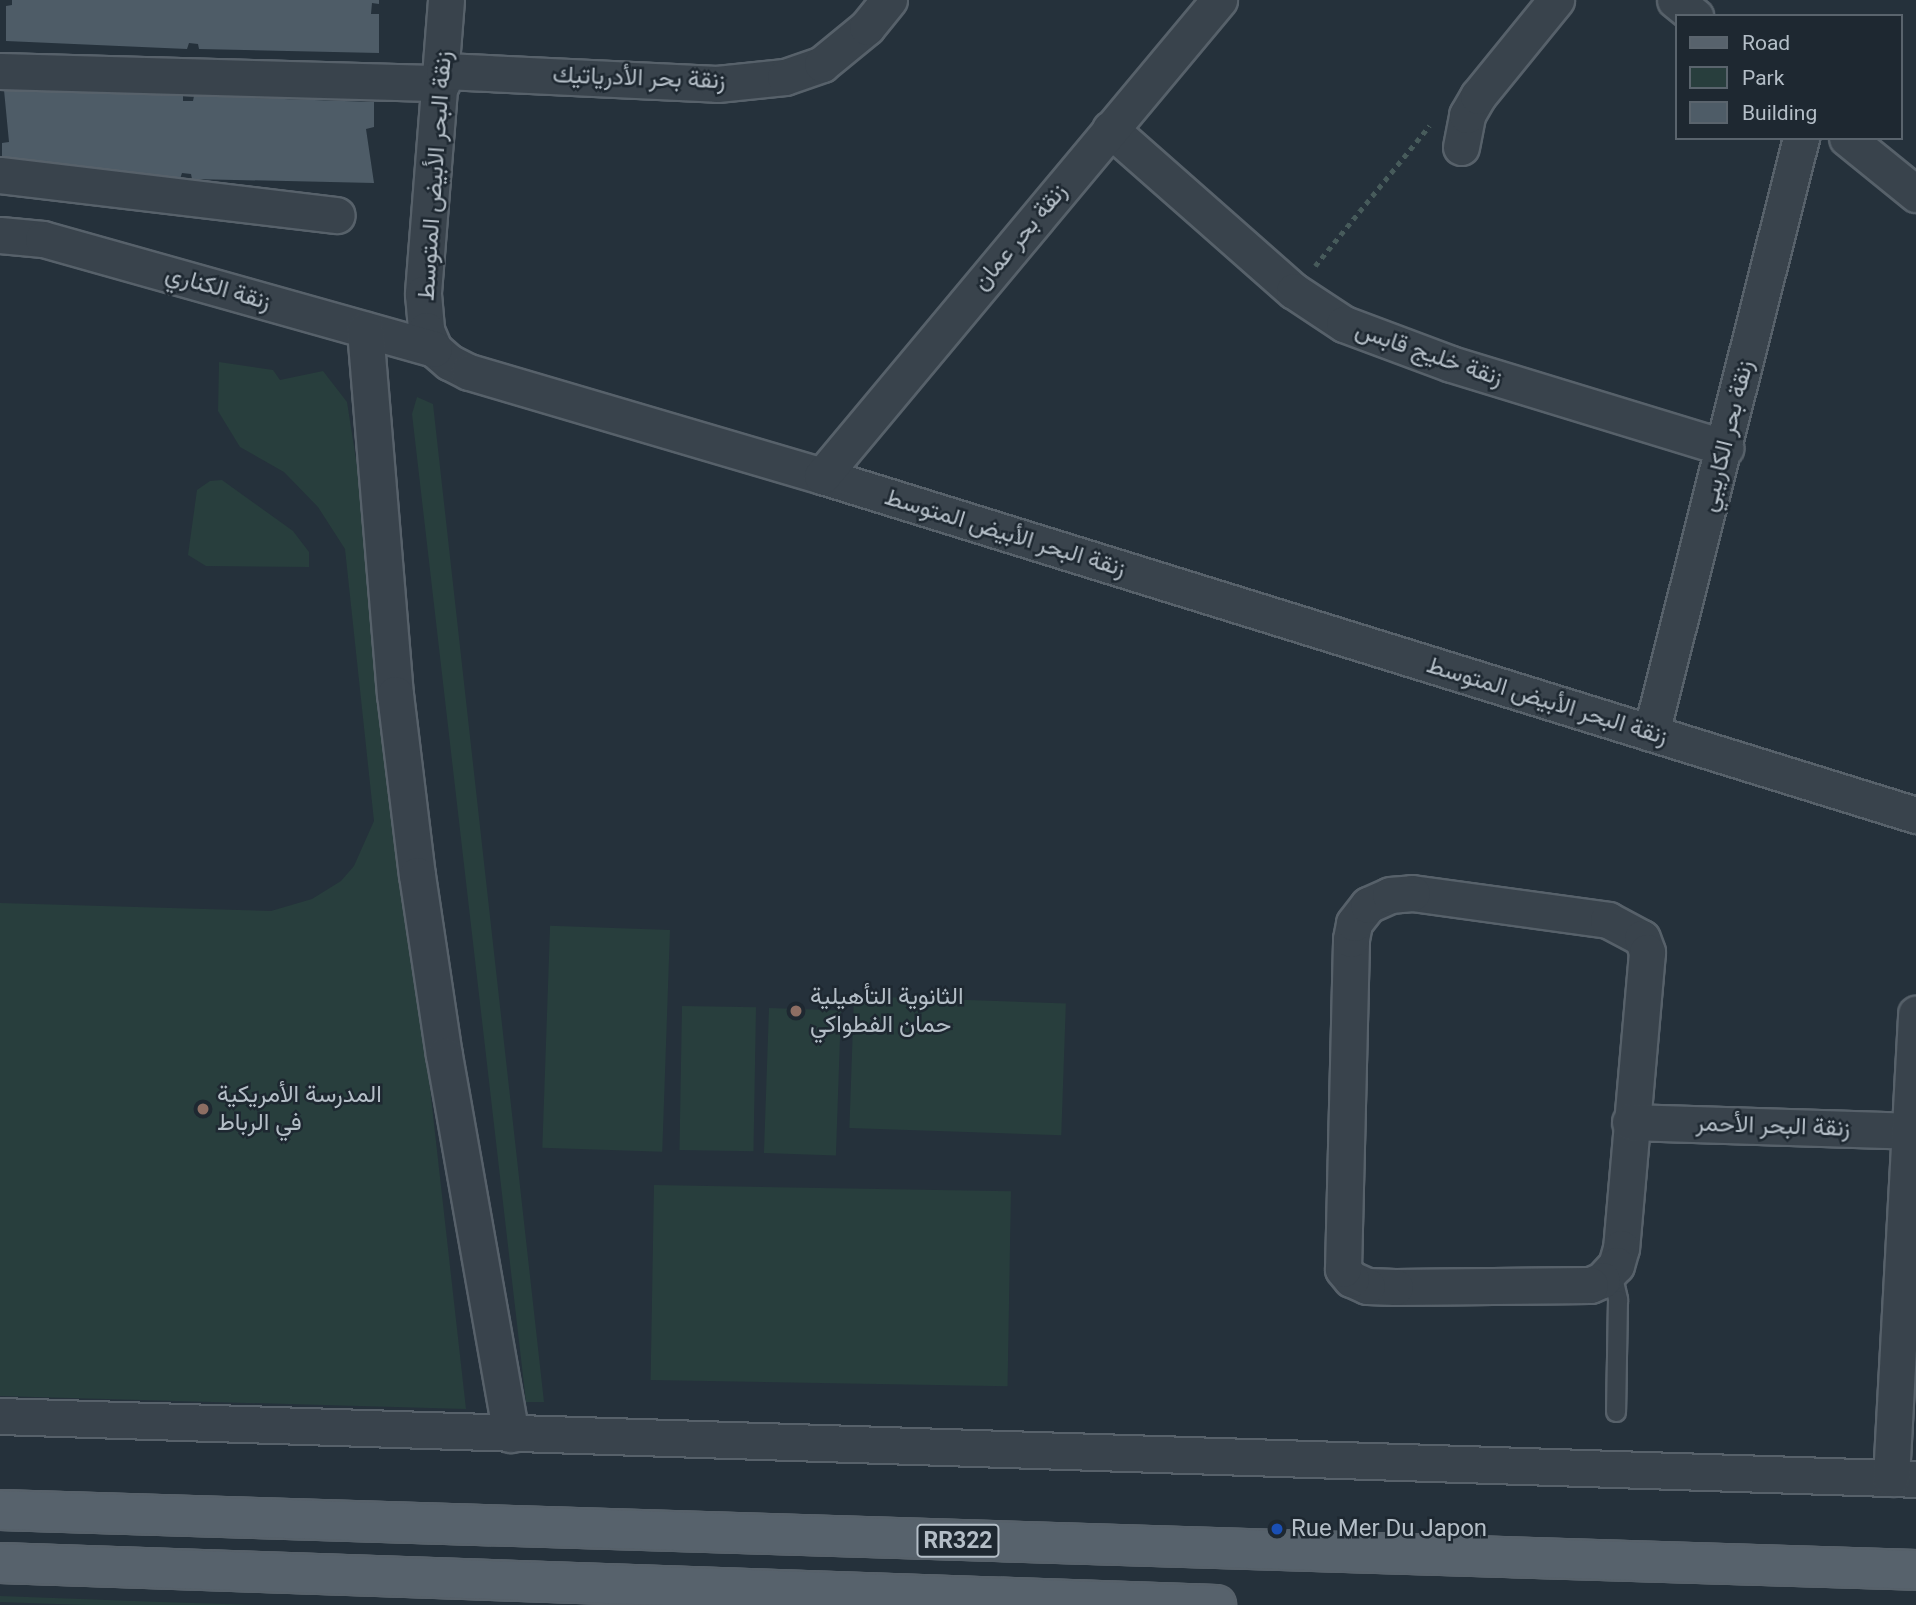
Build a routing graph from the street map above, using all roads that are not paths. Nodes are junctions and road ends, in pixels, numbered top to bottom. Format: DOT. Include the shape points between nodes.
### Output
graph roads {
  1 [pos="446,0"];
  2 [pos="889,0"];
  3 [pos="1219,0"];
  4 [pos="1556,0"];
  5 [pos="1675,0"];
  6 [pos="1692,14"];
  7 [pos="0,71"];
  8 [pos="443,77"];
  9 [pos="1110,129"];
  10 [pos="1801,140"];
  11 [pos="1849,140"];
  12 [pos="1461,147"];
  13 [pos="0,176"];
  14 [pos="1916,194"];
  15 [pos="337,215"];
  16 [pos="0,235"];
  17 [pos="365,330"];
  18 [pos="434,349"];
  19 [pos="1725,447"];
  20 [pos="822,476"];
  21 [pos="1651,733"];
  22 [pos="1916,816"];
  23 [pos="1916,1014"];
  24 [pos="1630,1122"];
  25 [pos="1913,1131"];
  26 [pos="1612,1273"];
  27 [pos="1616,1412"];
  28 [pos="0,1416"];
  29 [pos="511,1434"];
  30 [pos="1903,1478"];
  31 [pos="0,1510"];
  32 [pos="0,1563"];
  33 [pos="1916,1570"];
  34 [pos="1216,1605"];
  1 -- 8 [label="street, زنقة البحر الأبيض المتوسط"];
  2 -- 8 [label="street, زنقة بحر الأدرياتيك" via="867,27 822,64 785,77 717,84"];
  3 -- 9 [label="street, زنقة بحر عمان"];
  4 -- 12 [label="street" via="1478,96 1467,115"];
  5 -- 6 [label="street"];
  7 -- 8 [label="street, زنقة بحر الأدرياتيك"];
  8 -- 18 [label="street, زنقة البحر الأبيض المتوسط" via="423,294 426,330"];
  9 -- 19 [label="street, زنقة خليج قابس" via="1294,291 1344,324 1395,345"];
  9 -- 20 [label="street, زنقة بحر عمان"];
  10 -- 19 [label="street, زنقة بحر الكاريبي"];
  11 -- 14 [label="street"];
  13 -- 15 [label="street"];
  16 -- 17 [label="street, زنقة الكناري" via="43,239"];
  17 -- 18 [label="street, زنقة الكناري"];
  17 -- 29 [label="street" via="394,681 417,875 446,1069"];
  18 -- 20 [label="street, زنقة البحر الأبيض المتوسط" via="469,372"];
  19 -- 21 [label="street, زنقة بحر الكاريبي"];
  20 -- 21 [label="street, زنقة البحر الأبيض المتوسط"];
  21 -- 22 [label="street, زنقة البحر الأبيض المتوسط"];
  23 -- 25 [label="street"];
  24 -- 25 [label="street, زنقة البحر الأحمر"];
  24 -- 26 [label="street" via="1621,1248"];
  24 -- 26 [label="street" via="1647,952 1643,938 1608,920 1412,893 1390,895 1359,915 1348,956 1343,1269 1367,1286 1438,1289 1590,1285"];
  25 -- 30 [label="street"];
  26 -- 27 [label="lane" via="1618,1300"];
  28 -- 29 [label="street"];
  29 -- 30 [label="street"];
  31 -- 33 [label="main road, RR322"];
  32 -- 34 [label="main road, RR322"];
}
